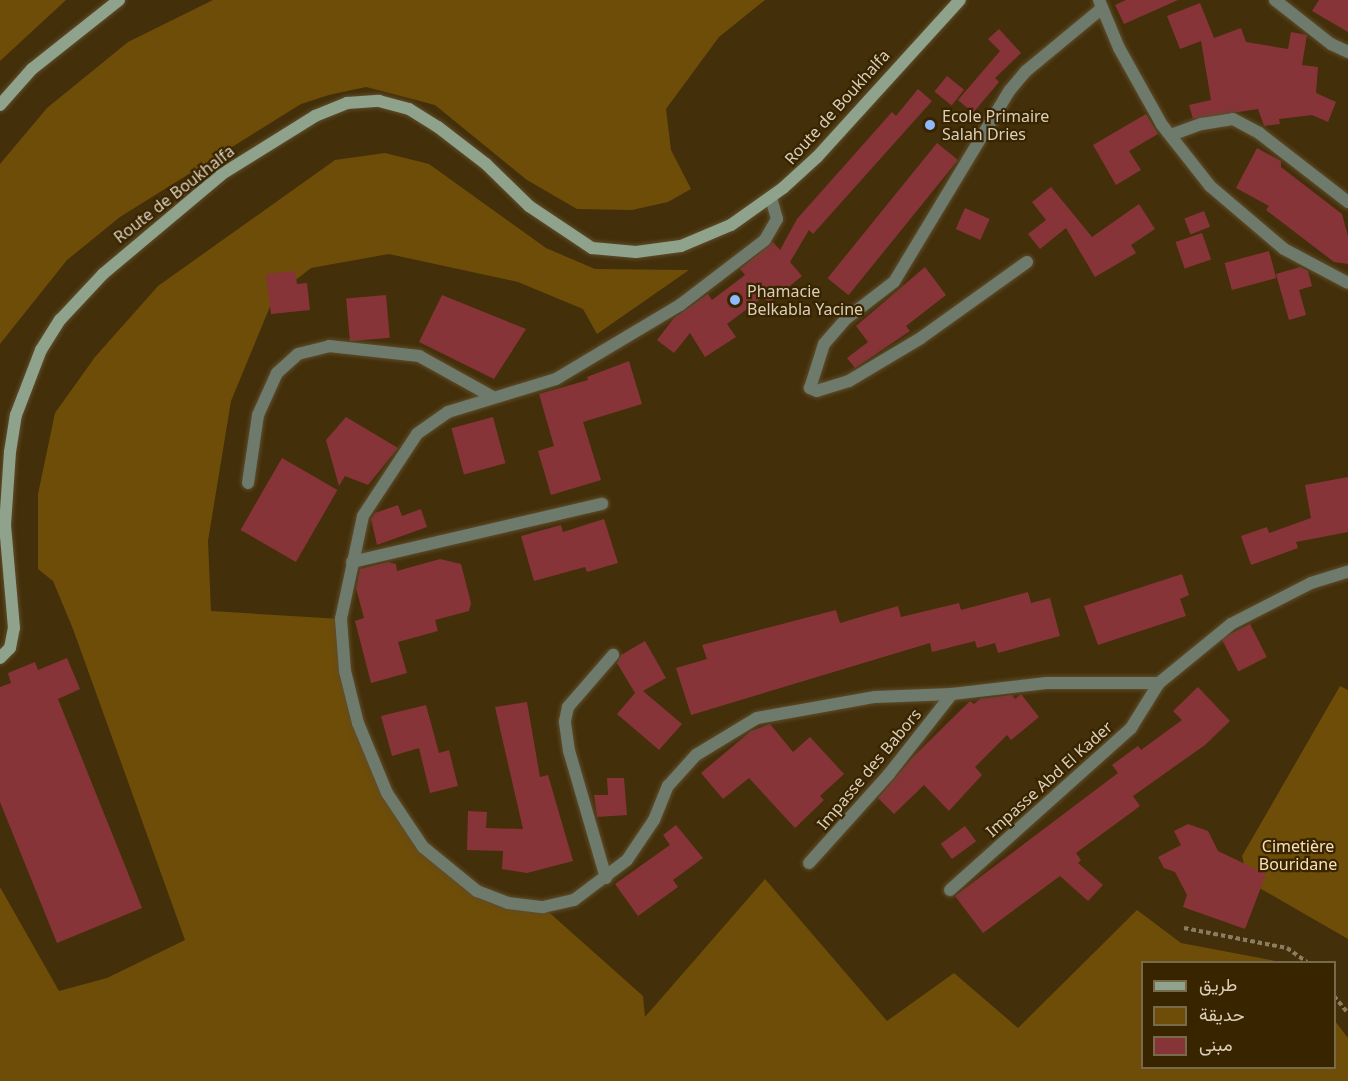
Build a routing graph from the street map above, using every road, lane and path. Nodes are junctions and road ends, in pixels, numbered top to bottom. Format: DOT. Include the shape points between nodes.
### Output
graph roads {
  1 [pos="119,0"];
  2 [pos="960,0"];
  3 [pos="1275,0"];
  4 [pos="1100,4"];
  5 [pos="1348,51"];
  6 [pos="0,105"];
  7 [pos="1171,135"];
  8 [pos="771,198"];
  9 [pos="1348,202"];
  10 [pos="1027,262"];
  11 [pos="1348,283"];
  12 [pos="493,397"];
  13 [pos="248,483"];
  14 [pos="602,504"];
  15 [pos="352,562"];
  16 [pos="1348,572"];
  17 [pos="613,655"];
  18 [pos="0,658"];
  19 [pos="1159,683"];
  20 [pos="952,694"];
  21 [pos="809,863"];
  22 [pos="606,878"];
  23 [pos="950,890"];
  24 [pos="1184,928"];
  25 [pos="1304,961"];
  26 [pos="1336,997"];
  27 [pos="1348,1013"];
  1 -- 6 [label="main road" via="32,69"];
  2 -- 8 [label="main road, Route de Boukhalfa" via="817,157"];
  3 -- 5 [label="street" via="1330,44"];
  4 -- 7 [label="street" via="1119,48"];
  4 -- 10 [label="street" via="1010,90 894,282 847,318 824,344 810,388 817,391 849,381 921,338"];
  7 -- 9 [label="street" via="1233,119 1259,133"];
  7 -- 11 [label="street" via="1210,186 1284,249"];
  8 -- 12 [label="street" via="777,219 765,240 680,305 556,379"];
  8 -- 18 [label="main road, Route de Boukhalfa" via="731,225 681,246 636,252 592,248 529,206 486,164 409,109 379,101 347,103 315,116 222,174 139,240 60,320 41,350 16,415 10,452 5,535 14,628 10,648"];
  12 -- 13 [label="street" via="419,356 329,346 298,354 277,373 258,416"];
  12 -- 15 [label="street" via="448,412 417,434 363,516"];
  14 -- 15 [label="street"];
  15 -- 22 [label="street" via="341,619 345,671 358,723 387,793 423,847 477,891 508,903 543,907 574,900"];
  16 -- 19 [label="street, Impasse Abd El Kader" via="1311,583 1231,624"];
  17 -- 22 [label="street" via="568,707 565,721 569,751"];
  19 -- 20 [label="street" via="1046,683"];
  19 -- 23 [label="street, Impasse Abd El Kader" via="1131,728"];
  20 -- 21 [label="street, Impasse des Babors" via="889,774"];
  20 -- 22 [label="street" via="875,698 757,718 696,755 668,786 654,820 627,860"];
  24 -- 25 [label="path" via="1287,948"];
  26 -- 27 [label="path"];
}
